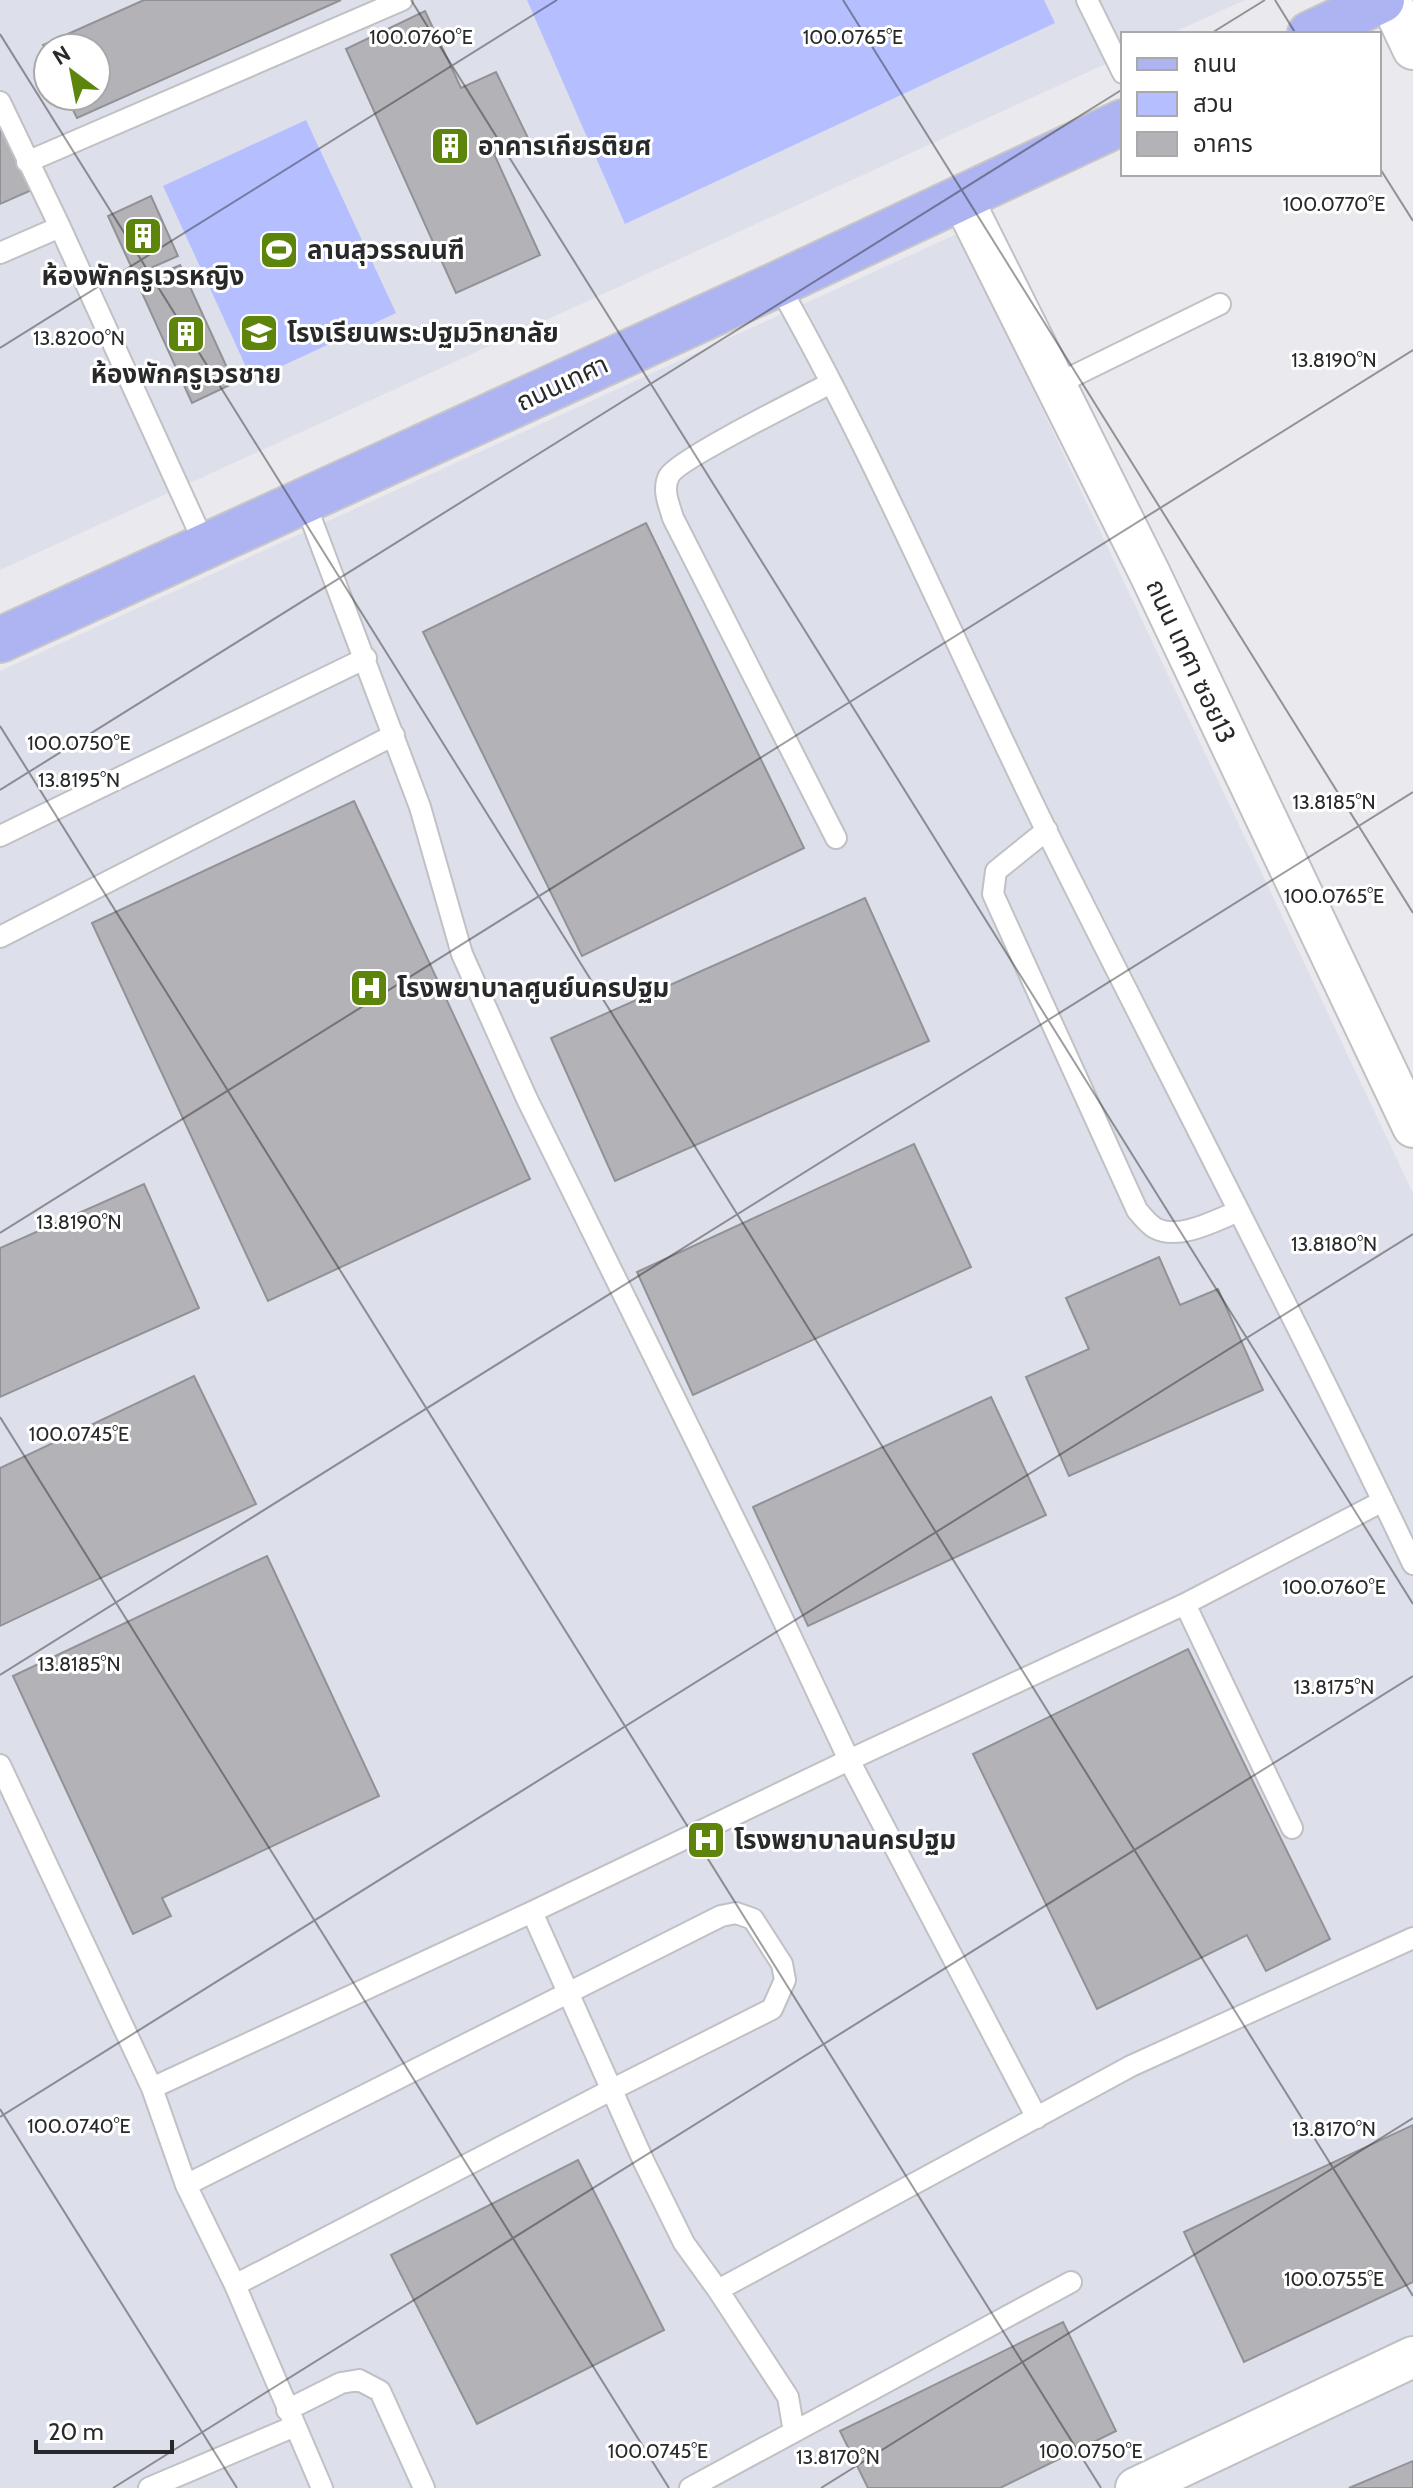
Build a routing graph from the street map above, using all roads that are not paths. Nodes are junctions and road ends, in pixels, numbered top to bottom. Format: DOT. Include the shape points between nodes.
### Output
graph roads {
  1 [pos="402,0"];
  2 [pos="1087,0"];
  3 [pos="1382,0"];
  4 [pos="1390,0"];
  5 [pos="1314,32"];
  6 [pos="1413,49"];
  7 [pos="1121,69"];
  8 [pos="0,102"];
  9 [pos="1121,123"];
  10 [pos="27,162"];
  11 [pos="962,198"];
  12 [pos="60,227"];
  13 [pos="0,253"];
  14 [pos="778,284"];
  15 [pos="1220,304"];
  16 [pos="831,383"];
  17 [pos="1055,385"];
  18 [pos="304,500"];
  19 [pos="205,545"];
  20 [pos="0,640"];
  21 [pos="366,658"];
  22 [pos="394,735"];
  23 [pos="1047,830"];
  24 [pos="0,836"];
  25 [pos="836,838"];
  26 [pos="0,937"];
  27 [pos="1413,1127"];
  28 [pos="1239,1211"];
  29 [pos="1383,1501"];
  30 [pos="1413,1564"];
  31 [pos="1185,1604"];
  32 [pos="849,1760"];
  33 [pos="0,1765"];
  34 [pos="1292,1828"];
  35 [pos="532,1912"];
  36 [pos="1413,1938"];
  37 [pos="567,1992"];
  38 [pos="152,2088"];
  39 [pos="611,2090"];
  40 [pos="1037,2118"];
  41 [pos="186,2185"];
  42 [pos="1071,2282"];
  43 [pos="235,2285"];
  44 [pos="718,2290"];
  45 [pos="1413,2357"];
  46 [pos="291,2418"];
  47 [pos="794,2432"];
  48 [pos="149,2488"];
  49 [pos="322,2488"];
  50 [pos="424,2488"];
  51 [pos="690,2488"];
  52 [pos="1136,2488"];
  1 -- 10 [label="lane"];
  2 -- 7 [label="lane"];
  3 -- 5 [label="main road"];
  4 -- 6 [label="street"];
  8 -- 10 [label="lane"];
  9 -- 11 [label="main road, ถนนเทศา"];
  10 -- 12 [label="lane"];
  11 -- 14 [label="main road, ถนนเทศา"];
  11 -- 17 [label="street, ถนน เทศา ซอย13"];
  12 -- 13 [label="lane"];
  12 -- 19 [label="lane"];
  14 -- 16 [label="lane"];
  14 -- 18 [label="main road, ถนนเทศา"];
  15 -- 17 [label="lane"];
  16 -- 23 [label="lane"];
  16 -- 25 [label="lane" via="704,451 670,473 665,490 673,518"];
  17 -- 27 [label="street, ถนน เทศา ซอย13"];
  18 -- 19 [label="main road, ถนนเทศา"];
  18 -- 21 [label="lane"];
  19 -- 20 [label="main road, ถนนเทศา"];
  21 -- 22 [label="lane"];
  21 -- 24 [label="lane"];
  22 -- 26 [label="lane"];
  22 -- 32 [label="lane" via="462,954 527,1099"];
  23 -- 28 [label="lane"];
  23 -- 28 [label="lane" via="996,871 993,894 1137,1210 1153,1227 1169,1233"];
  28 -- 29 [label="lane"];
  29 -- 30 [label="lane"];
  29 -- 31 [label="lane"];
  31 -- 32 [label="lane"];
  31 -- 34 [label="lane"];
  32 -- 35 [label="lane"];
  32 -- 40 [label="lane"];
  33 -- 38 [label="lane"];
  35 -- 37 [label="lane"];
  35 -- 38 [label="lane"];
  36 -- 40 [label="lane" via="1131,2066"];
  37 -- 39 [label="lane"];
  37 -- 39 [label="lane" via="736,1913 753,1919 782,1964 785,1980 772,2009"];
  37 -- 41 [label="lane"];
  38 -- 41 [label="lane"];
  39 -- 43 [label="lane"];
  39 -- 44 [label="lane" via="684,2243"];
  40 -- 44 [label="lane"];
  41 -- 43 [label="lane"];
  42 -- 47 [label="lane"];
  43 -- 46 [label="lane"];
  44 -- 47 [label="lane" via="788,2397"];
  45 -- 52 [label="street"];
  46 -- 48 [label="lane"];
  46 -- 49 [label="lane"];
  46 -- 50 [label="lane" via="341,2383 359,2380 380,2391"];
  47 -- 51 [label="lane"];
}
